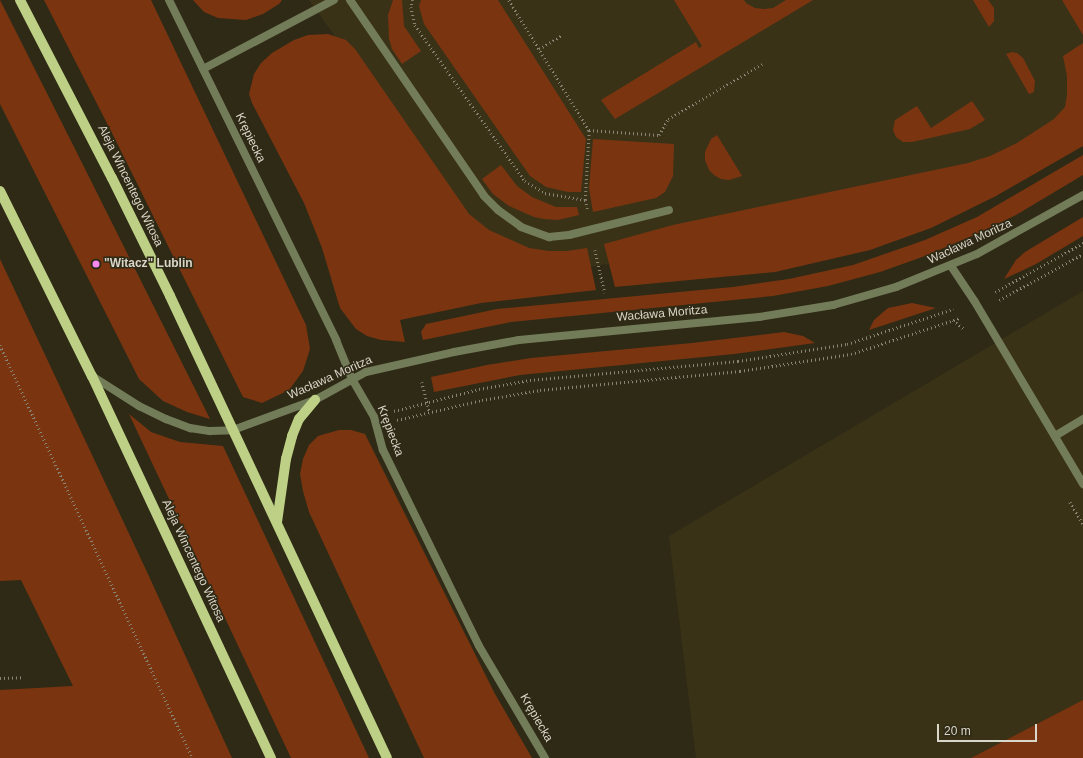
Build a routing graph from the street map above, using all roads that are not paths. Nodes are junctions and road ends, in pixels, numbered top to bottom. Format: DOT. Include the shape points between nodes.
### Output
graph roads {
  1 [pos="20,0"];
  2 [pos="169,0"];
  3 [pos="334,0"];
  4 [pos="350,0"];
  5 [pos="203,69"];
  6 [pos="0,191"];
  7 [pos="1083,195"];
  8 [pos="669,210"];
  9 [pos="951,266"];
  10 [pos="92,376"];
  11 [pos="352,379"];
  12 [pos="315,400"];
  13 [pos="1083,419"];
  14 [pos="233,430"];
  15 [pos="1055,436"];
  16 [pos="1083,484"];
  17 [pos="277,522"];
  18 [pos="271,758"];
  19 [pos="387,758"];
  20 [pos="545,758"];
  1 -- 14 [label="main road, Aleja Wincentego Witosa" via="108,171"];
  2 -- 5 [label="street, Krępiecka"];
  3 -- 5 [label="street"];
  4 -- 8 [label="street" via="484,196 520,227 549,237 569,235"];
  5 -- 11 [label="street, Krępiecka" via="336,340"];
  6 -- 10 [label="main road, Aleja Wincentego Witosa"];
  7 -- 9 [label="street, Wacława Moritza" via="1002,241"];
  9 -- 11 [label="street, Wacława Moritza" via="896,287 833,305 759,317 519,340 388,366"];
  9 -- 15 [label="street"];
  10 -- 14 [label="street" via="139,406 166,419 190,428 210,431"];
  10 -- 18 [label="main road, Aleja Wincentego Witosa"];
  11 -- 12 [label="street, Wacława Moritza"];
  11 -- 20 [label="street, Krępiecka" via="374,417 383,450 480,646"];
  12 -- 14 [label="street, Wacława Moritza"];
  12 -- 17 [label="main road" via="299,419 292,436"];
  13 -- 15 [label="street"];
  14 -- 17 [label="main road, Aleja Wincentego Witosa"];
  15 -- 16 [label="street"];
  17 -- 19 [label="main road, Aleja Wincentego Witosa"];
}
